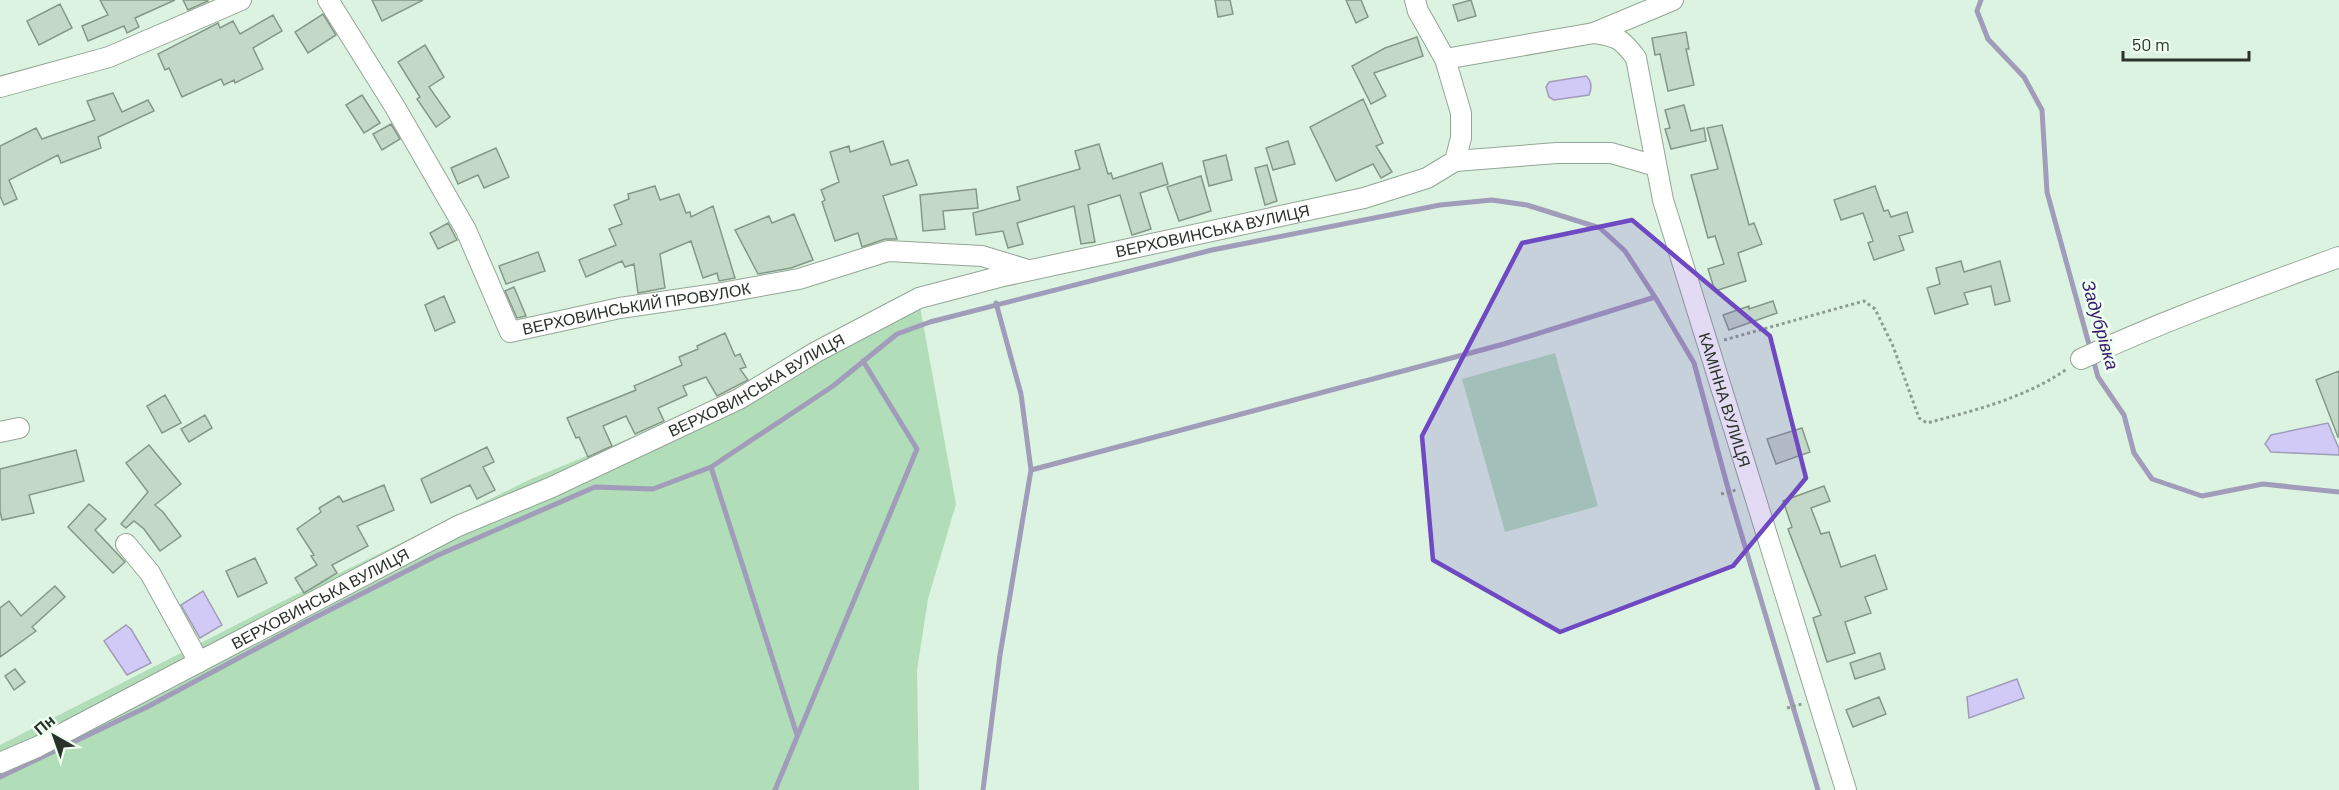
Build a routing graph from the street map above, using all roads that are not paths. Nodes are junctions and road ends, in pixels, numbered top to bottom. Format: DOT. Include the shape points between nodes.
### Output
graph roads {
  1 [pos="241,0"];
  2 [pos="328,0"];
  3 [pos="1414,0"];
  4 [pos="1673,0"];
  5 [pos="1594,33"];
  6 [pos="1444,59"];
  7 [pos="0,87"];
  8 [pos="1455,161"];
  9 [pos="1656,166"];
  10 [pos="2339,257"];
  11 [pos="1029,270"];
  12 [pos="2081,359"];
  13 [pos="126,544"];
  14 [pos="199,662"];
  15 [pos="0,763"];
  16 [pos="1846,790"];
  1 -- 7 [label="street" via="109,57"];
  2 -- 11 [label="street, ВЕРХОВИНСЬКИЙ ПРОВУЛОК" via="466,230 510,332 620,308 799,279 888,251 982,256"];
  3 -- 6 [label="street"];
  4 -- 5 [label="street, КАМІННА ВУЛИЦЯ"];
  5 -- 6 [label="street, КАМІННА ВУЛИЦЯ"];
  5 -- 9 [label="street, КАМІННА ВУЛИЦЯ" via="1624,42 1636,58"];
  6 -- 8 [label="street" via="1461,113 1461,138"];
  8 -- 9 [label="street" via="1611,153"];
  8 -- 11 [label="street, ВЕРХОВИНСЬКА ВУЛИЦЯ" via="1426,178 1364,198"];
  9 -- 16 [label="street, КАМІННА ВУЛИЦЯ" via="1663,200"];
  10 -- 12 [label="street"];
  11 -- 14 [label="street, ВЕРХОВИНСЬКА ВУЛИЦЯ" via="919,298 816,352 739,399 459,526"];
  13 -- 14 [label="street" via="150,573"];
  14 -- 15 [label="street, ВЕРХОВИНСЬКА ВУЛИЦЯ"];
}
